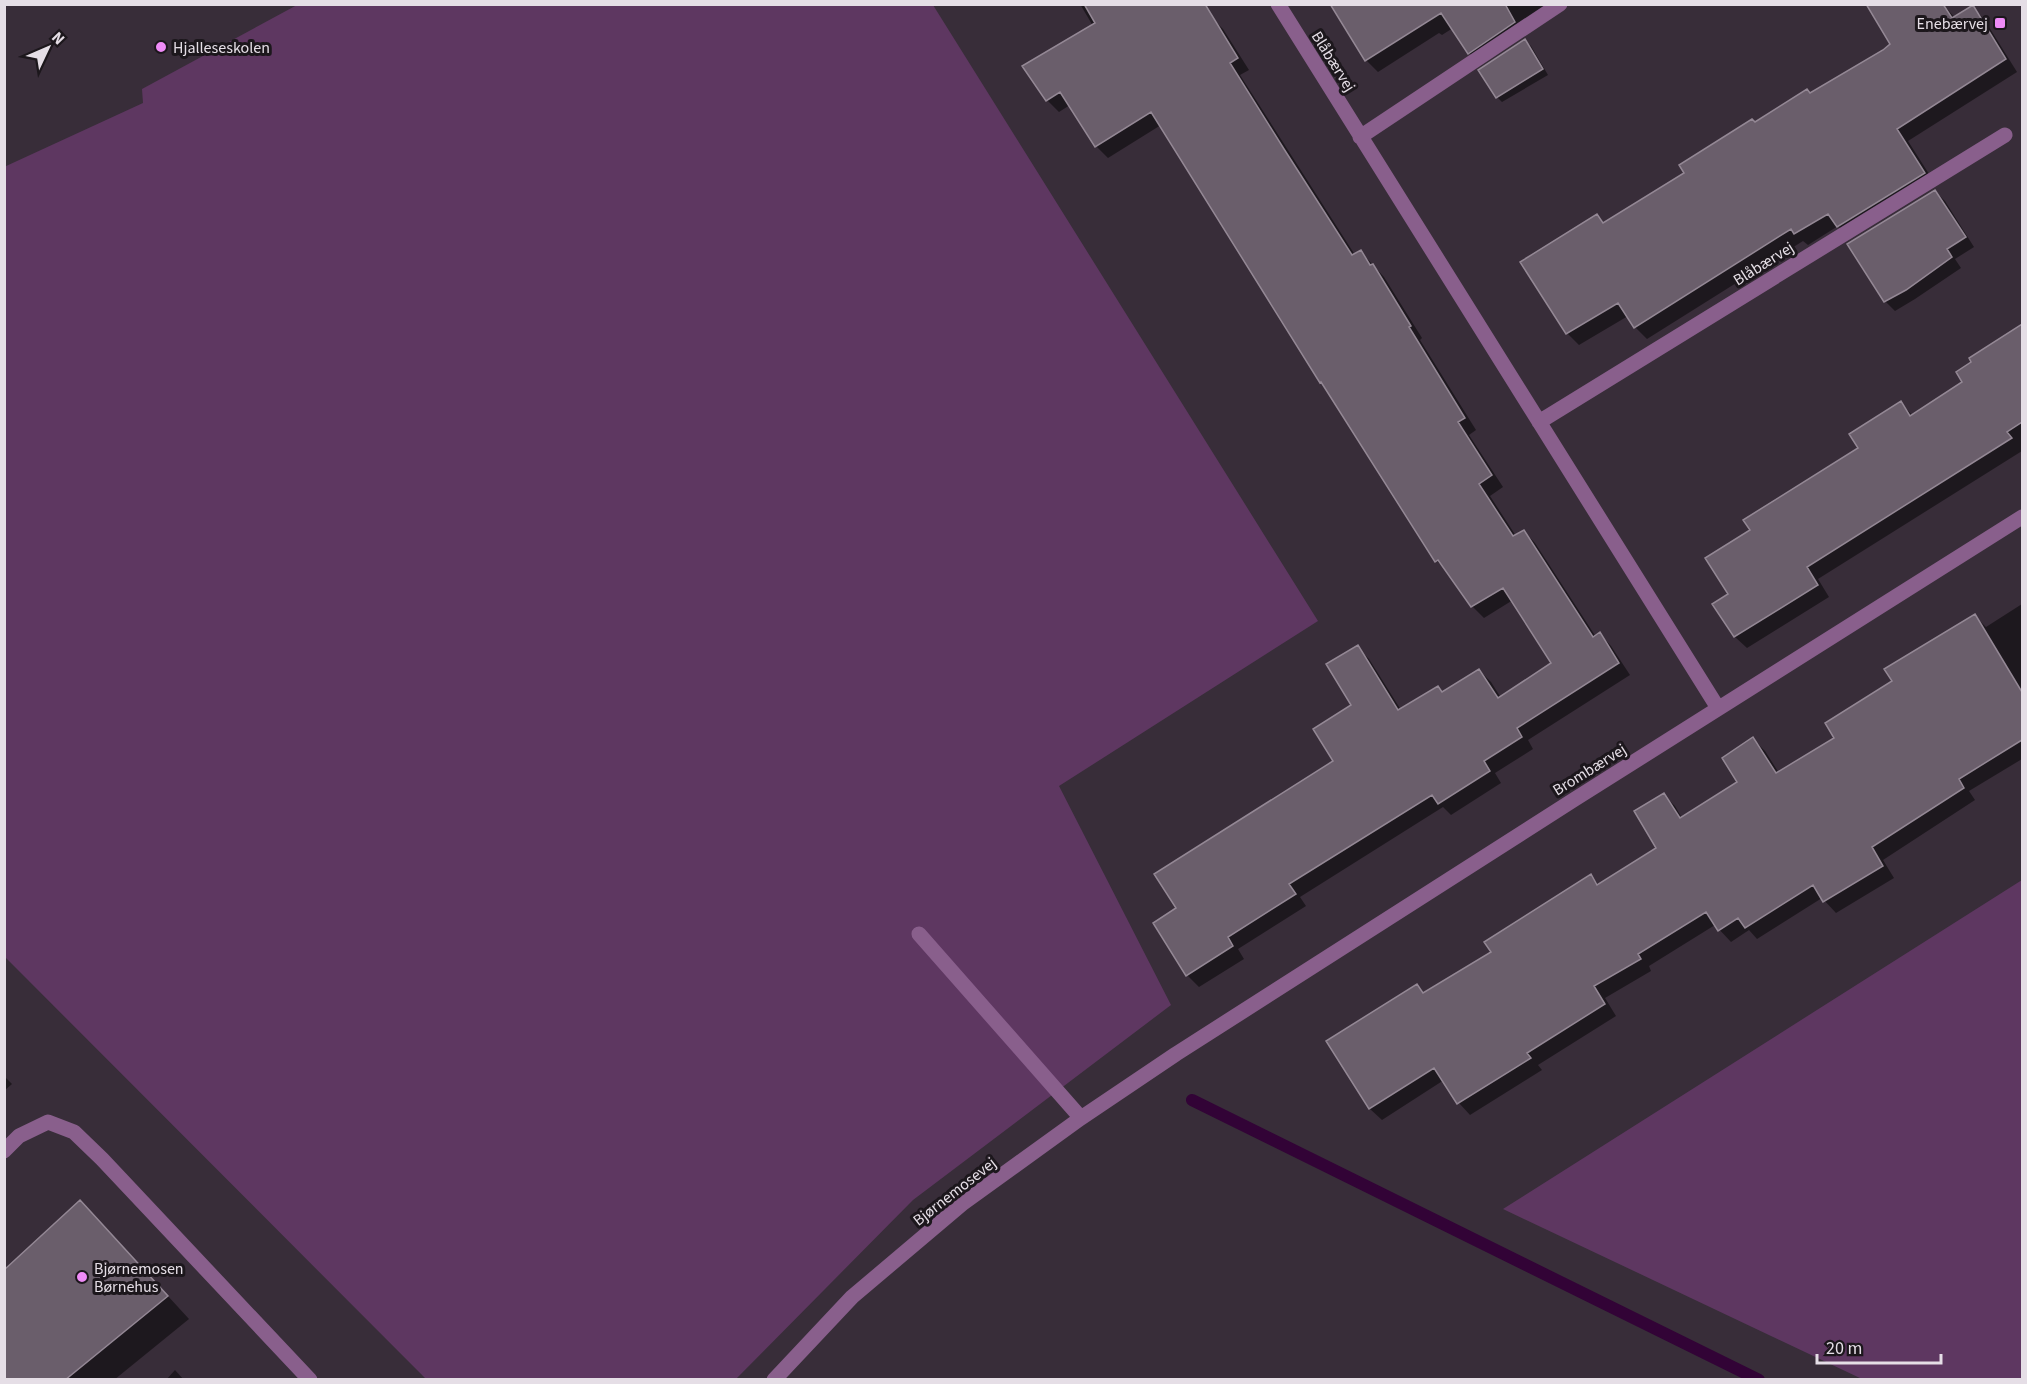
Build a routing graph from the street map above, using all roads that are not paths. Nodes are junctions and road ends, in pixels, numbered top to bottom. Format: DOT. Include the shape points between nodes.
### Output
graph roads {
  1 [pos="1278,4"];
  2 [pos="1560,4"];
  3 [pos="2005,135"];
  4 [pos="1360,137"];
  5 [pos="1539,422"];
  6 [pos="2022,517"];
  7 [pos="1719,708"];
  8 [pos="919,934"];
  9 [pos="1176,1054"];
  10 [pos="1081,1118"];
  11 [pos="4,1151"];
  12 [pos="310,1380"];
  13 [pos="774,1380"];
  1 -- 4 [label="street, Blåbærvej"];
  2 -- 4 [label="street"];
  3 -- 5 [label="street, Blåbærvej"];
  4 -- 5 [label="street, Blåbærvej"];
  5 -- 7 [label="street, Blåbærvej"];
  6 -- 7 [label="street, Brombærvej"];
  7 -- 9 [label="street, Brombærvej"];
  8 -- 10 [label="street"];
  9 -- 10 [label="street, Bjørnemosevej"];
  10 -- 13 [label="street, Bjørnemosevej" via="962,1204 852,1297"];
  11 -- 12 [label="street" via="19,1136 48,1122 74,1132"];
}
